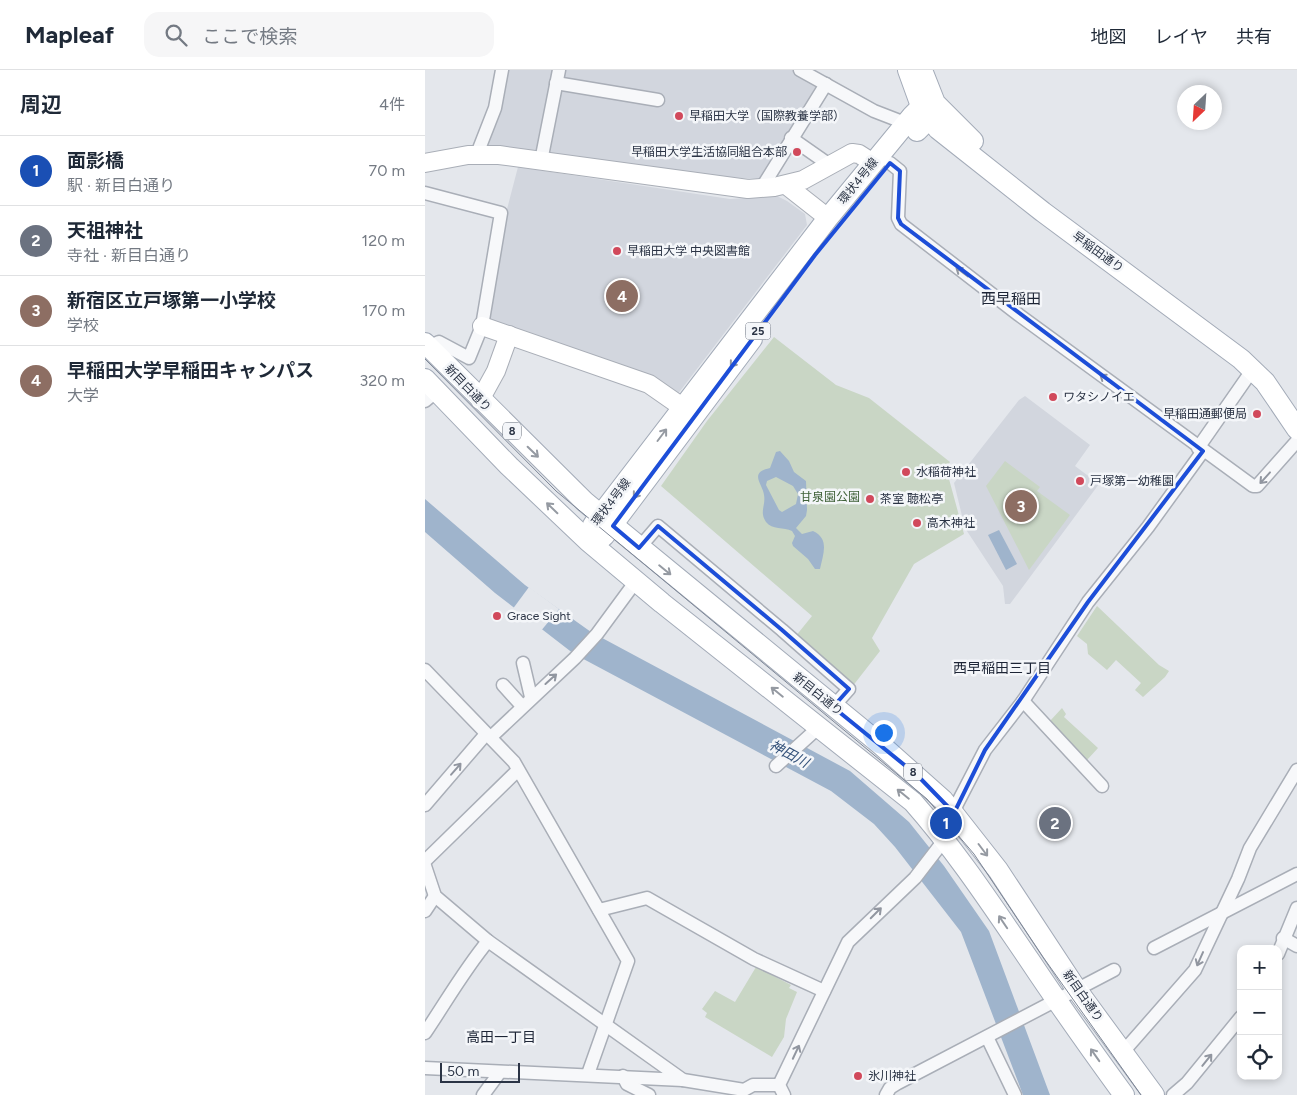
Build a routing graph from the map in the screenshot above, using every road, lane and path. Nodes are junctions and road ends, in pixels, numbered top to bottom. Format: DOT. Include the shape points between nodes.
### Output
graph roads {
  1 [pos="502,70"];
  2 [pos="800,70"];
  3 [pos="908,70"];
  4 [pos="923,70"];
  5 [pos="558,76"];
  6 [pos="826,84"];
  7 [pos="658,100"];
  8 [pos="930,107"];
  9 [pos="905,124"];
  10 [pos="791,138"];
  11 [pos="477,154"];
  12 [pos="541,161"];
  13 [pos="425,163"];
  14 [pos="881,163"];
  15 [pos="831,166"];
  16 [pos="786,185"];
  17 [pos="761,189"];
  18 [pos="425,193"];
  19 [pos="828,218"];
  20 [pos="482,326"];
  21 [pos="509,335"];
  22 [pos="427,345"];
  23 [pos="1253,370"];
  24 [pos="429,390"];
  25 [pos="480,400"];
  26 [pos="682,407"];
  27 [pos="1297,408"];
  28 [pos="1297,429"];
  29 [pos="1297,441"];
  30 [pos="1200,450"];
  31 [pos="607,521"];
  32 [pos="588,541"];
  33 [pos="639,548"];
  34 [pos="636,581"];
  35 [pos="523,663"];
  36 [pos="427,677"];
  37 [pos="503,685"];
  38 [pos="1023,701"];
  39 [pos="527,702"];
  40 [pos="833,707"];
  41 [pos="819,727"];
  42 [pos="489,736"];
  43 [pos="776,765"];
  44 [pos="518,770"];
  45 [pos="1297,770"];
  46 [pos="1102,786"];
  47 [pos="425,805"];
  48 [pos="954,813"];
  49 [pos="940,845"];
  50 [pos="425,861"];
  51 [pos="425,866"];
  52 [pos="1297,874"];
  53 [pos="435,896"];
  54 [pos="1297,908"];
  55 [pos="599,910"];
  56 [pos="425,911"];
  57 [pos="1220,915"];
  58 [pos="1283,938"];
  59 [pos="488,941"];
  60 [pos="1281,945"];
  61 [pos="1297,946"];
  62 [pos="1154,948"];
  63 [pos="1114,970"];
  64 [pos="1077,990"];
  65 [pos="824,991"];
  66 [pos="1057,1001"];
  67 [pos="605,1022"];
  68 [pos="1237,1023"];
  69 [pos="425,1033"];
  70 [pos="992,1035"];
  71 [pos="1123,1052"];
  72 [pos="425,1068"];
  73 [pos="500,1072"];
  74 [pos="588,1074"];
  75 [pos="623,1076"];
  76 [pos="683,1080"];
  77 [pos="781,1090"];
  78 [pos="742,1093"];
  79 [pos="483,1095"];
  80 [pos="649,1095"];
  81 [pos="886,1095"];
  82 [pos="1015,1095"];
  83 [pos="1124,1095"];
  84 [pos="1154,1095"];
  85 [pos="1173,1095"];
  1 -- 11 [label="street" via="495,108"];
  2 -- 6 [label="street"];
  3 -- 8 [label="main road, 早稲田通り"];
  4 -- 8 [label="main road, 早稲田通り"];
  5 -- 7 [label="street"];
  5 -- 12 [label="street"];
  6 -- 9 [label="street"];
  6 -- 10 [label="street"];
  8 -- 9 [label="main road, 環状4号線 / 25"];
  8 -- 14 [label="main road, 環状4号線 / 25"];
  8 -- 23 [label="main road, 早稲田通り" via="938,129"];
  8 -- 27 [label="main road, 早稲田通り" via="1257,357"];
  9 -- 14 [label="main road, 環状4号線 / 25"];
  10 -- 15 [label="street"];
  10 -- 17 [label="street"];
  11 -- 12 [label="street"];
  11 -- 13 [label="street"];
  12 -- 17 [label="street"];
  14 -- 15 [label="street" via="852,153"];
  14 -- 19 [label="main road, 環状4号線 / 25"];
  30 -- 14 [label="street, one-way" via="901,224 898,218 900,171"];
  14 -- 31 [label="main road, 環状4号線 / 25, one-way" via="815,256"];
  15 -- 16 [label="street"];
  16 -- 17 [label="street"];
  16 -- 19 [label="street"];
  18 -- 20 [label="street" via="501,213"];
  19 -- 26 [label="main road, 環状4号線 / 25"];
  20 -- 21 [label="street"];
  20 -- 22 [label="street" via="469,358 439,342"];
  21 -- 25 [label="street" via="496,371"];
  21 -- 26 [label="street" via="649,384"];
  22 -- 25 [label="main road, 新目白通り / 8"];
  23 -- 28 [label="main road, 早稲田通り"];
  23 -- 30 [label="street"];
  32 -- 24 [label="main road, 新目白通り / 8, one-way"];
  25 -- 31 [label="main road, 新目白通り / 8, one-way"];
  31 -- 26 [label="main road, 環状4号線 / 25, one-way"];
  29 -- 30 [label="street, one-way" via="1257,486"];
  30 -- 38 [label="street" via="1148,527 1088,602"];
  31 -- 32 [label="main road, 環状4号線 / 25" via="591,528"];
  31 -- 33 [label="main road, 新目白通り / 8"];
  32 -- 34 [label="main road, 新目白通り / 8"];
  33 -- 40 [label="main road, 新目白通り / 8, one-way"];
  33 -- 40 [label="street" via="658,526 849,689"];
  39 -- 34 [label="street, one-way" via="597,634"];
  41 -- 34 [label="main road, 新目白通り / 8, one-way"];
  35 -- 39 [label="street"];
  36 -- 42 [label="street"];
  37 -- 39 [label="street"];
  38 -- 46 [label="street"];
  38 -- 48 [label="street" via="985,750"];
  39 -- 42 [label="street"];
  40 -- 48 [label="main road, 新目白通り / 8" via="917,776"];
  41 -- 43 [label="street"];
  49 -- 41 [label="main road, 新目白通り / 8, one-way" via="913,802"];
  42 -- 44 [label="street"];
  47 -- 42 [label="street, one-way"];
  44 -- 50 [label="street"];
  44 -- 55 [label="street"];
  45 -- 57 [label="street" via="1250,848"];
  48 -- 49 [label="street"];
  48 -- 64 [label="main road, 新目白通り / 8, one-way" via="999,870"];
  65 -- 49 [label="street, one-way" via="848,942 915,877"];
  66 -- 49 [label="main road, 新目白通り / 8, one-way"];
  51 -- 53 [label="street"];
  52 -- 57 [label="street"];
  53 -- 56 [label="street"];
  53 -- 59 [label="street"];
  54 -- 58 [label="street"];
  55 -- 65 [label="street" via="647,898 754,959"];
  55 -- 67 [label="street" via="628,961"];
  57 -- 62 [label="street"];
  57 -- 71 [label="street, one-way" via="1195,970"];
  58 -- 60 [label="street"];
  58 -- 61 [label="street"];
  59 -- 67 [label="street"];
  59 -- 69 [label="street"];
  63 -- 64 [label="street"];
  64 -- 66 [label="street"];
  64 -- 71 [label="main road, 新目白通り / 8"];
  77 -- 65 [label="street, one-way"];
  66 -- 70 [label="street"];
  83 -- 66 [label="main road, 新目白通り / 8, one-way"];
  67 -- 74 [label="street"];
  67 -- 76 [label="street"];
  85 -- 68 [label="street, one-way" via="1187,1083"];
  70 -- 81 [label="street" via="898,1083"];
  70 -- 82 [label="street"];
  71 -- 84 [label="main road, 新目白通り / 8"];
  72 -- 73 [label="street"];
  73 -- 74 [label="street"];
  73 -- 79 [label="street"];
  74 -- 75 [label="street"];
  75 -- 76 [label="street"];
  75 -- 80 [label="street" via="627,1084"];
  76 -- 78 [label="street"];
  77 -- 78 [label="street" via="753,1085"];
}
